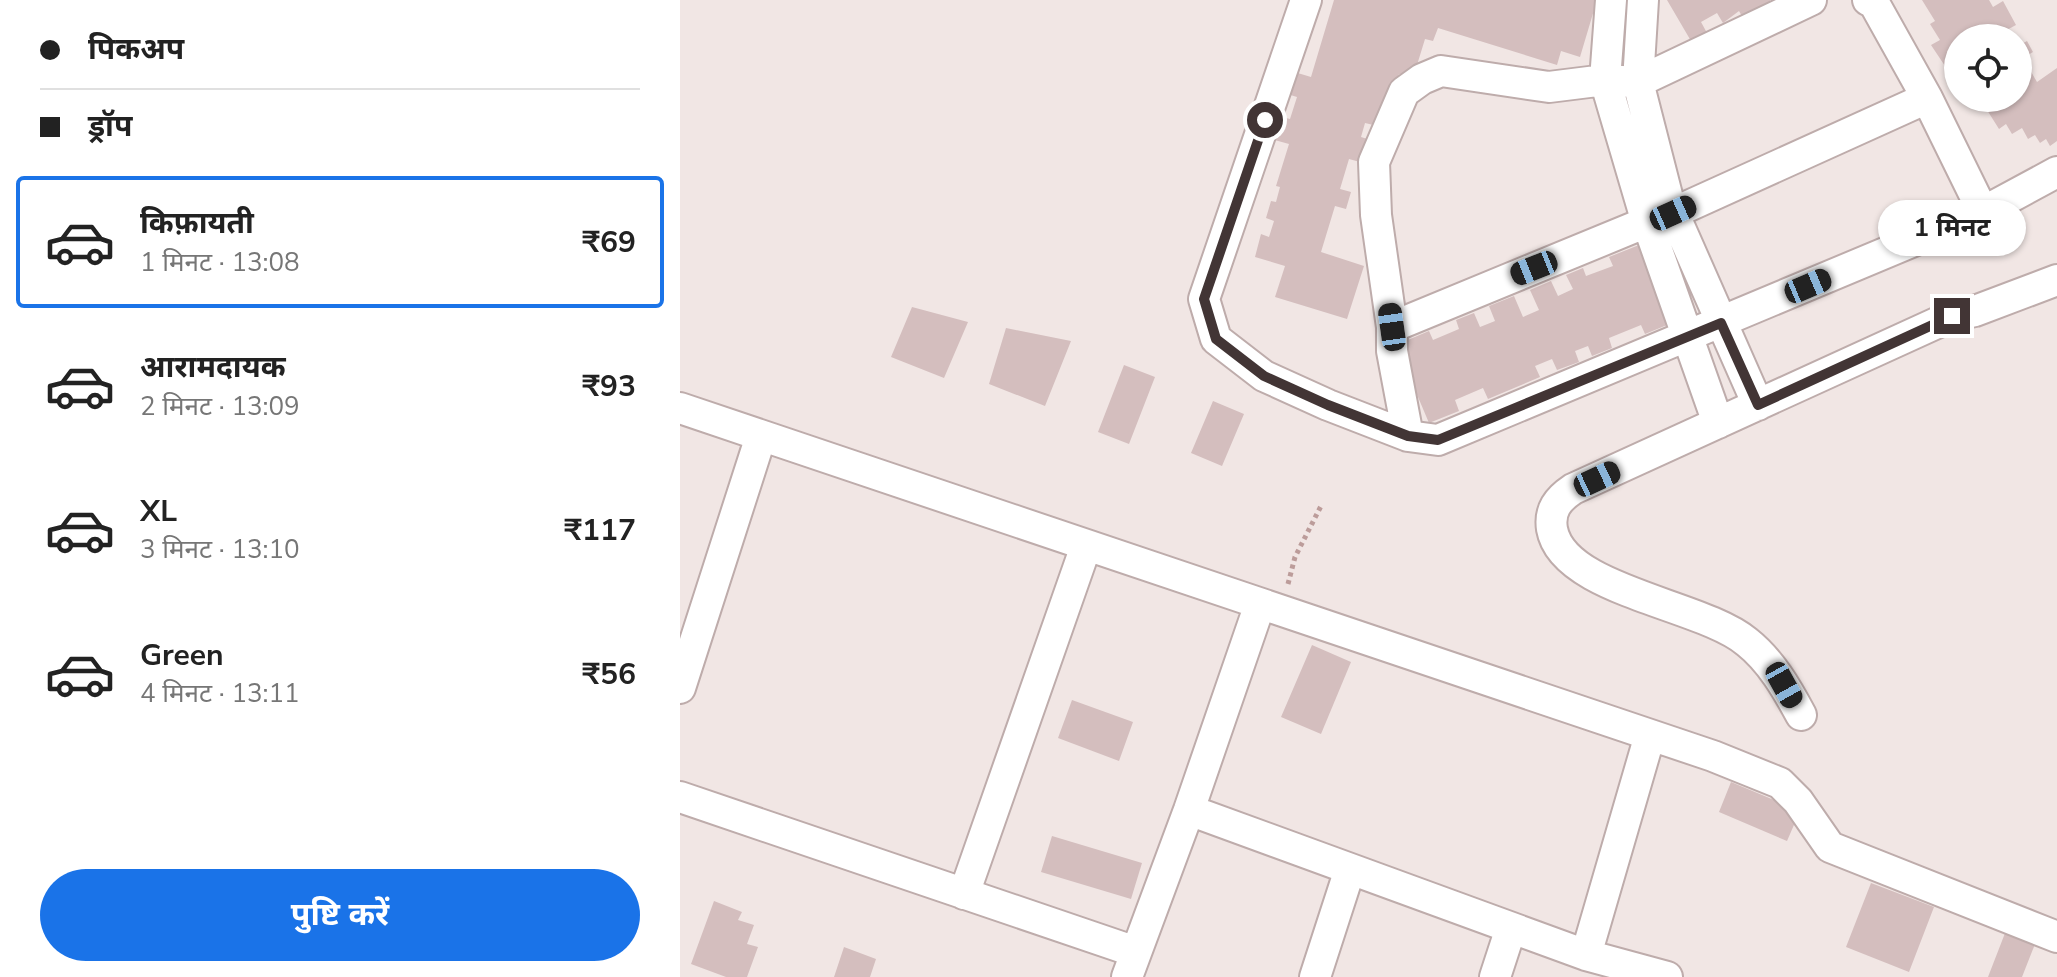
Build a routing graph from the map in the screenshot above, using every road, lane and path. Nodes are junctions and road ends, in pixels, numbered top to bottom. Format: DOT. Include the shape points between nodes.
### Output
graph roads {
  1 [pos="1306,0"];
  2 [pos="1611,0"];
  3 [pos="1643,0"];
  4 [pos="1811,0"];
  5 [pos="1868,0"];
  6 [pos="1605,80"];
  7 [pos="1638,82"];
  8 [pos="1927,98"];
  9 [pos="2057,172"];
  10 [pos="1983,212"];
  11 [pos="1660,217"];
  12 [pos="2057,280"];
  13 [pos="1721,323"];
  14 [pos="1392,327"];
  15 [pos="1687,338"];
  16 [pos="1758,405"];
  17 [pos="680,408"];
  18 [pos="1718,423"];
  19 [pos="761,436"];
  20 [pos="1408,436"];
  21 [pos="1322,504"];
  22 [pos="1086,546"];
  23 [pos="1260,604"];
  24 [pos="1290,613"];
  25 [pos="683,670"];
  26 [pos="1801,715"];
  27 [pos="1650,735"];
  28 [pos="680,797"];
  29 [pos="1189,810"];
  30 [pos="1350,869"];
  31 [pos="964,894"];
  32 [pos="1511,928"];
  33 [pos="2057,937"];
  34 [pos="1586,955"];
  35 [pos="1132,964"];
  36 [pos="1315,977"];
  37 [pos="1495,977"];
  38 [pos="1667,977"];
  1 -- 20 [label="street" via="1204,299 1216,339 1264,376"];
  2 -- 6 [label="street"];
  3 -- 7 [label="street"];
  4 -- 7 [label="street"];
  5 -- 8 [label="street"];
  6 -- 7 [label="street"];
  6 -- 11 [label="street"];
  6 -- 14 [label="street" via="1549,87 1441,71 1404,92 1374,162"];
  7 -- 11 [label="street"];
  8 -- 10 [label="street"];
  8 -- 11 [label="street"];
  9 -- 10 [label="street"];
  10 -- 13 [label="street"];
  11 -- 13 [label="street"];
  11 -- 14 [label="street"];
  11 -- 15 [label="street"];
  12 -- 16 [label="street" via="1952,316"];
  13 -- 15 [label="street"];
  13 -- 16 [label="street"];
  14 -- 20 [label="street"];
  15 -- 18 [label="street"];
  15 -- 20 [label="street" via="1438,440"];
  16 -- 18 [label="street"];
  17 -- 19 [label="street"];
  18 -- 26 [label="street" via="1560,498 1550,521 1554,542 1567,558 1613,585 1721,626 1746,641 1784,685"];
  19 -- 22 [label="street"];
  19 -- 25 [label="street"];
  21 -- 24 [label="path" via="1295,557 1288,583"];
  22 -- 23 [label="street"];
  22 -- 31 [label="street"];
  23 -- 24 [label="street"];
  23 -- 29 [label="street"];
  24 -- 27 [label="street"];
  27 -- 33 [label="street" via="1780,783 1830,847"];
  27 -- 34 [label="street"];
  28 -- 31 [label="street"];
  29 -- 30 [label="street"];
  29 -- 35 [label="street"];
  30 -- 32 [label="street"];
  30 -- 36 [label="street"];
  31 -- 35 [label="street"];
  32 -- 34 [label="street"];
  32 -- 37 [label="street"];
  34 -- 38 [label="street"];
}
